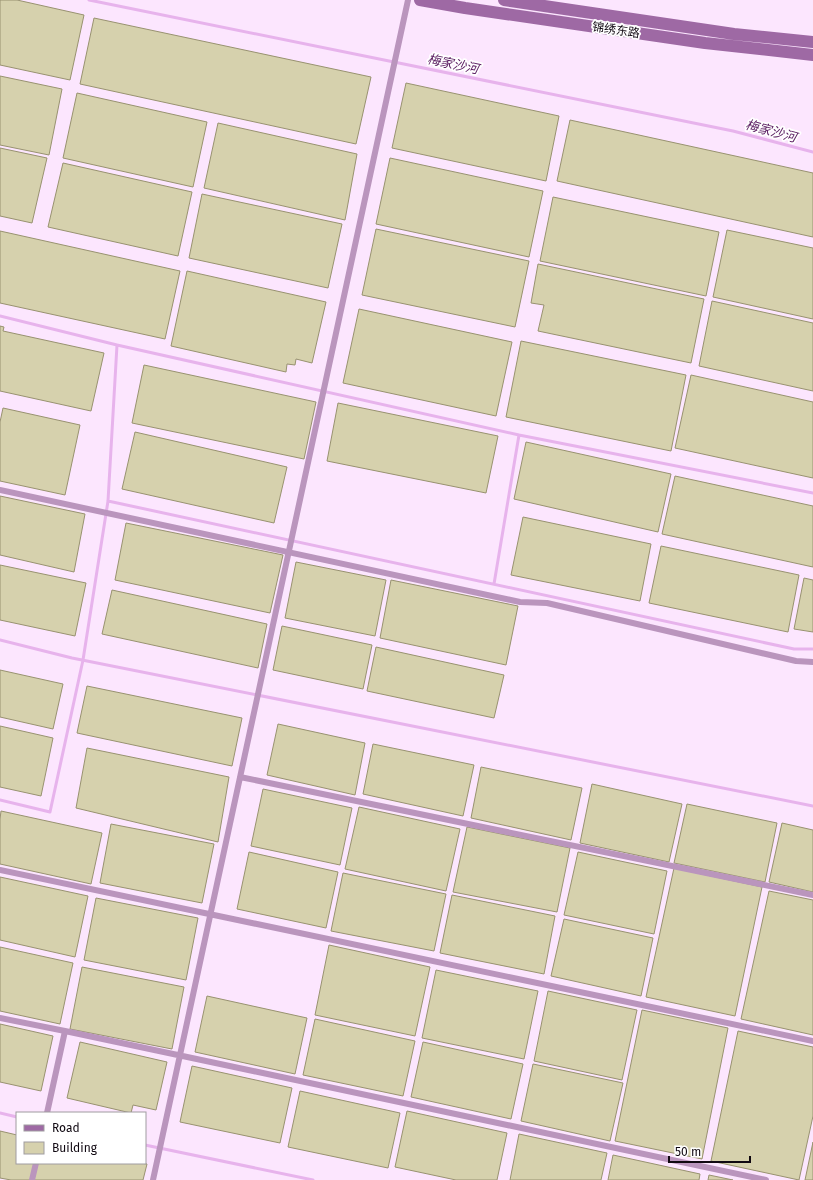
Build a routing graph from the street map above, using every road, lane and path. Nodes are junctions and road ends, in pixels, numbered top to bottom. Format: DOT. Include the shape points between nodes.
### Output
graph roads {
  1 [pos="408,0"];
  2 [pos="420,0"];
  3 [pos="504,0"];
  4 [pos="813,42"];
  5 [pos="813,55"];
  6 [pos="0,490"];
  7 [pos="289,552"];
  8 [pos="813,662"];
  9 [pos="240,777"];
  10 [pos="0,870"];
  11 [pos="813,895"];
  12 [pos="210,914"];
  13 [pos="0,1018"];
  14 [pos="64,1031"];
  15 [pos="813,1042"];
  16 [pos="180,1056"];
  17 [pos="47,1112"];
  18 [pos="36,1164"];
  19 [pos="32,1180"];
  20 [pos="153,1180"];
  21 [pos="766,1180"];
  1 -- 7 [label="lane"];
  2 -- 5 [label="main road, 锦绣东路" via="705,43"];
  3 -- 4 [label="main road, 锦绣东路" via="734,34"];
  6 -- 7 [label="lane"];
  7 -- 8 [label="lane" via="520,602 547,603 796,662"];
  7 -- 9 [label="lane"];
  9 -- 11 [label="lane"];
  9 -- 12 [label="lane"];
  10 -- 12 [label="lane"];
  12 -- 15 [label="lane"];
  12 -- 16 [label="lane"];
  13 -- 14 [label="lane"];
  14 -- 16 [label="lane"];
  14 -- 17 [label="lane"];
  16 -- 20 [label="lane"];
  16 -- 21 [label="lane"];
  18 -- 19 [label="lane"];
}
